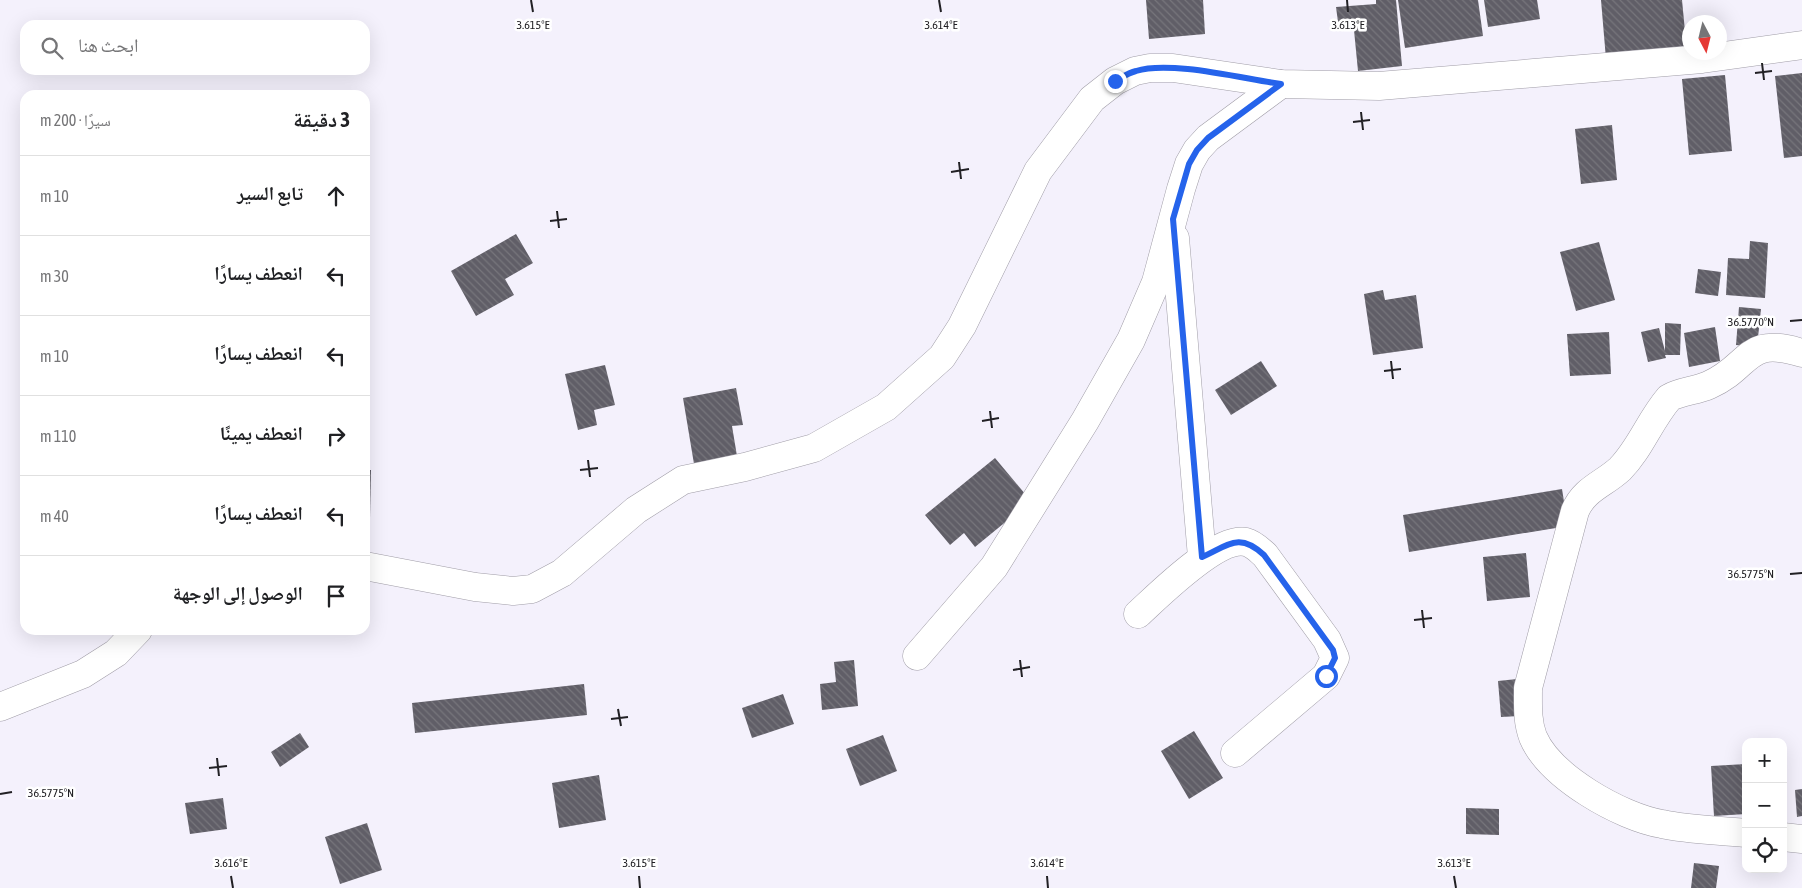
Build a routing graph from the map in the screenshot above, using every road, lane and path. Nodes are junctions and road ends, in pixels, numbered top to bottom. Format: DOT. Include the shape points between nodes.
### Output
graph roads {
  1 [pos="1802,45"];
  2 [pos="1281,84"];
  3 [pos="1173,219"];
  4 [pos="1802,353"];
  5 [pos="1202,557"];
  6 [pos="370,567"];
  7 [pos="1138,614"];
  8 [pos="133,635"];
  9 [pos="917,656"];
  10 [pos="0,707"];
  11 [pos="1235,753"];
  12 [pos="1742,833"];
  13 [pos="1787,837"];
  14 [pos="1802,839"];
  1 -- 2 [label="street" via="1702,59 1379,86"];
  2 -- 3 [label="street" via="1208,138 1197,150 1189,164"];
  2 -- 6 [label="street" via="1181,69 1150,68 1115,81 1092,99 1038,171 962,326 942,357 886,407 814,448 683,480 636,510 562,573 532,589 475,588"];
  3 -- 5 [label="street"];
  3 -- 9 [label="street" via="1156,282 1131,340 1085,421 994,567"];
  4 -- 12 [label="street" via="1784,347 1763,347 1708,386 1668,398 1619,469 1586,492 1575,510 1528,688 1527,717 1543,754 1557,770 1592,794 1629,814 1662,824"];
  5 -- 7 [label="street"];
  5 -- 11 [label="street" via="1233,543 1253,544 1327,640 1335,658 1326,676"];
  8 -- 10 [label="street" via="116,653 83,674"];
  13 -- 14 [label="street"];
}
